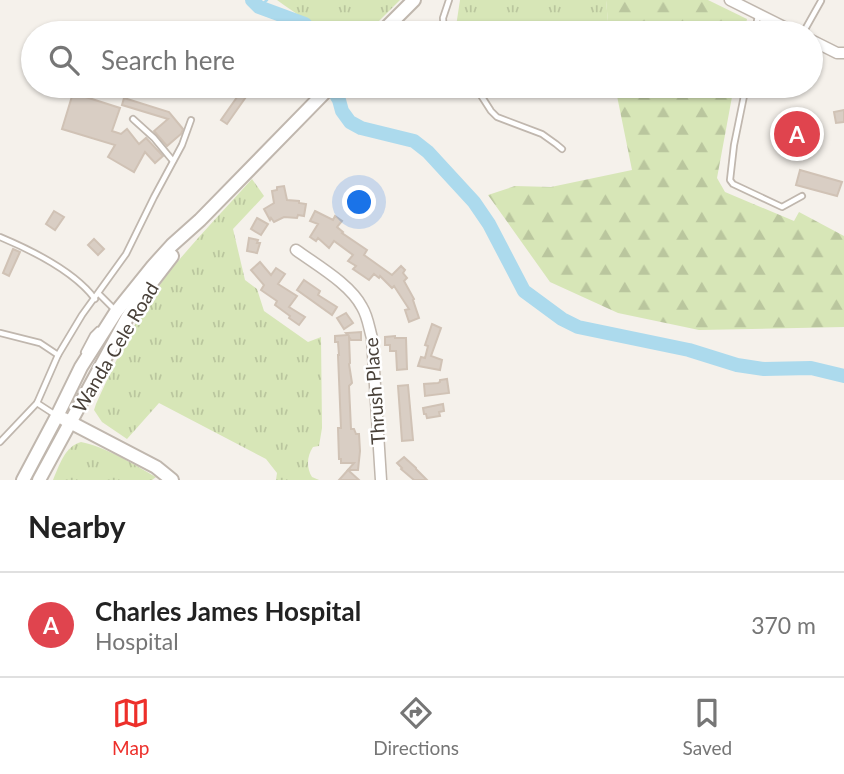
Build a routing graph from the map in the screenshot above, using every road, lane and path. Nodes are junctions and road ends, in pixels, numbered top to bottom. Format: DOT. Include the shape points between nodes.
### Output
graph roads {
  1 [pos="414,0"];
  2 [pos="449,0"];
  3 [pos="730,0"];
  4 [pos="821,1"];
  5 [pos="758,14"];
  6 [pos="393,21"];
  7 [pos="443,21"];
  8 [pos="757,21"];
  9 [pos="772,21"];
  10 [pos="810,21"];
  11 [pos="823,46"];
  12 [pos="844,52"];
  13 [pos="320,98"];
  14 [pos="483,98"];
  15 [pos="744,98"];
  16 [pos="133,119"];
  17 [pos="191,120"];
  18 [pos="562,149"];
  19 [pos="173,161"];
  20 [pos="802,197"];
  21 [pos="200,220"];
  22 [pos="0,237"];
  23 [pos="296,250"];
  24 [pos="99,294"];
  25 [pos="94,299"];
  26 [pos="116,312"];
  27 [pos="0,333"];
  28 [pos="58,355"];
  29 [pos="37,403"];
  30 [pos="57,416"];
  31 [pos="71,421"];
  32 [pos="0,442"];
  33 [pos="23,480"];
  34 [pos="39,480"];
  35 [pos="172,480"];
  36 [pos="381,480"];
  1 -- 6 [label="street"];
  2 -- 7 [label="lane"];
  3 -- 5 [label="street"];
  4 -- 10 [label="lane"];
  5 -- 8 [label="lane"];
  5 -- 9 [label="street"];
  11 -- 12 [label="street"];
  13 -- 21 [label="street, Wanda Cele Road"];
  14 -- 18 [label="lane" via="497,117 542,134"];
  15 -- 20 [label="lane" via="730,180 782,207"];
  16 -- 19 [label="lane"];
  17 -- 19 [label="lane"];
  19 -- 24 [label="lane" via="126,254"];
  21 -- 26 [label="street, Wanda Cele Road" via="153,266"];
  21 -- 31 [label="street, Wanda Cele Road" via="127,318"];
  22 -- 25 [label="lane" via="64,271"];
  23 -- 36 [label="street, Thrush Place" via="350,290 368,320"];
  24 -- 25 [label="lane"];
  24 -- 26 [label="lane"];
  25 -- 28 [label="lane"];
  26 -- 30 [label="street, Wanda Cele Road"];
  27 -- 28 [label="lane" via="40,343"];
  28 -- 29 [label="lane"];
  29 -- 30 [label="lane"];
  29 -- 32 [label="lane"];
  30 -- 31 [label="street"];
  30 -- 33 [label="street, Wanda Cele Road"];
  31 -- 34 [label="street, Wanda Cele Road"];
  31 -- 35 [label="street"];
}
